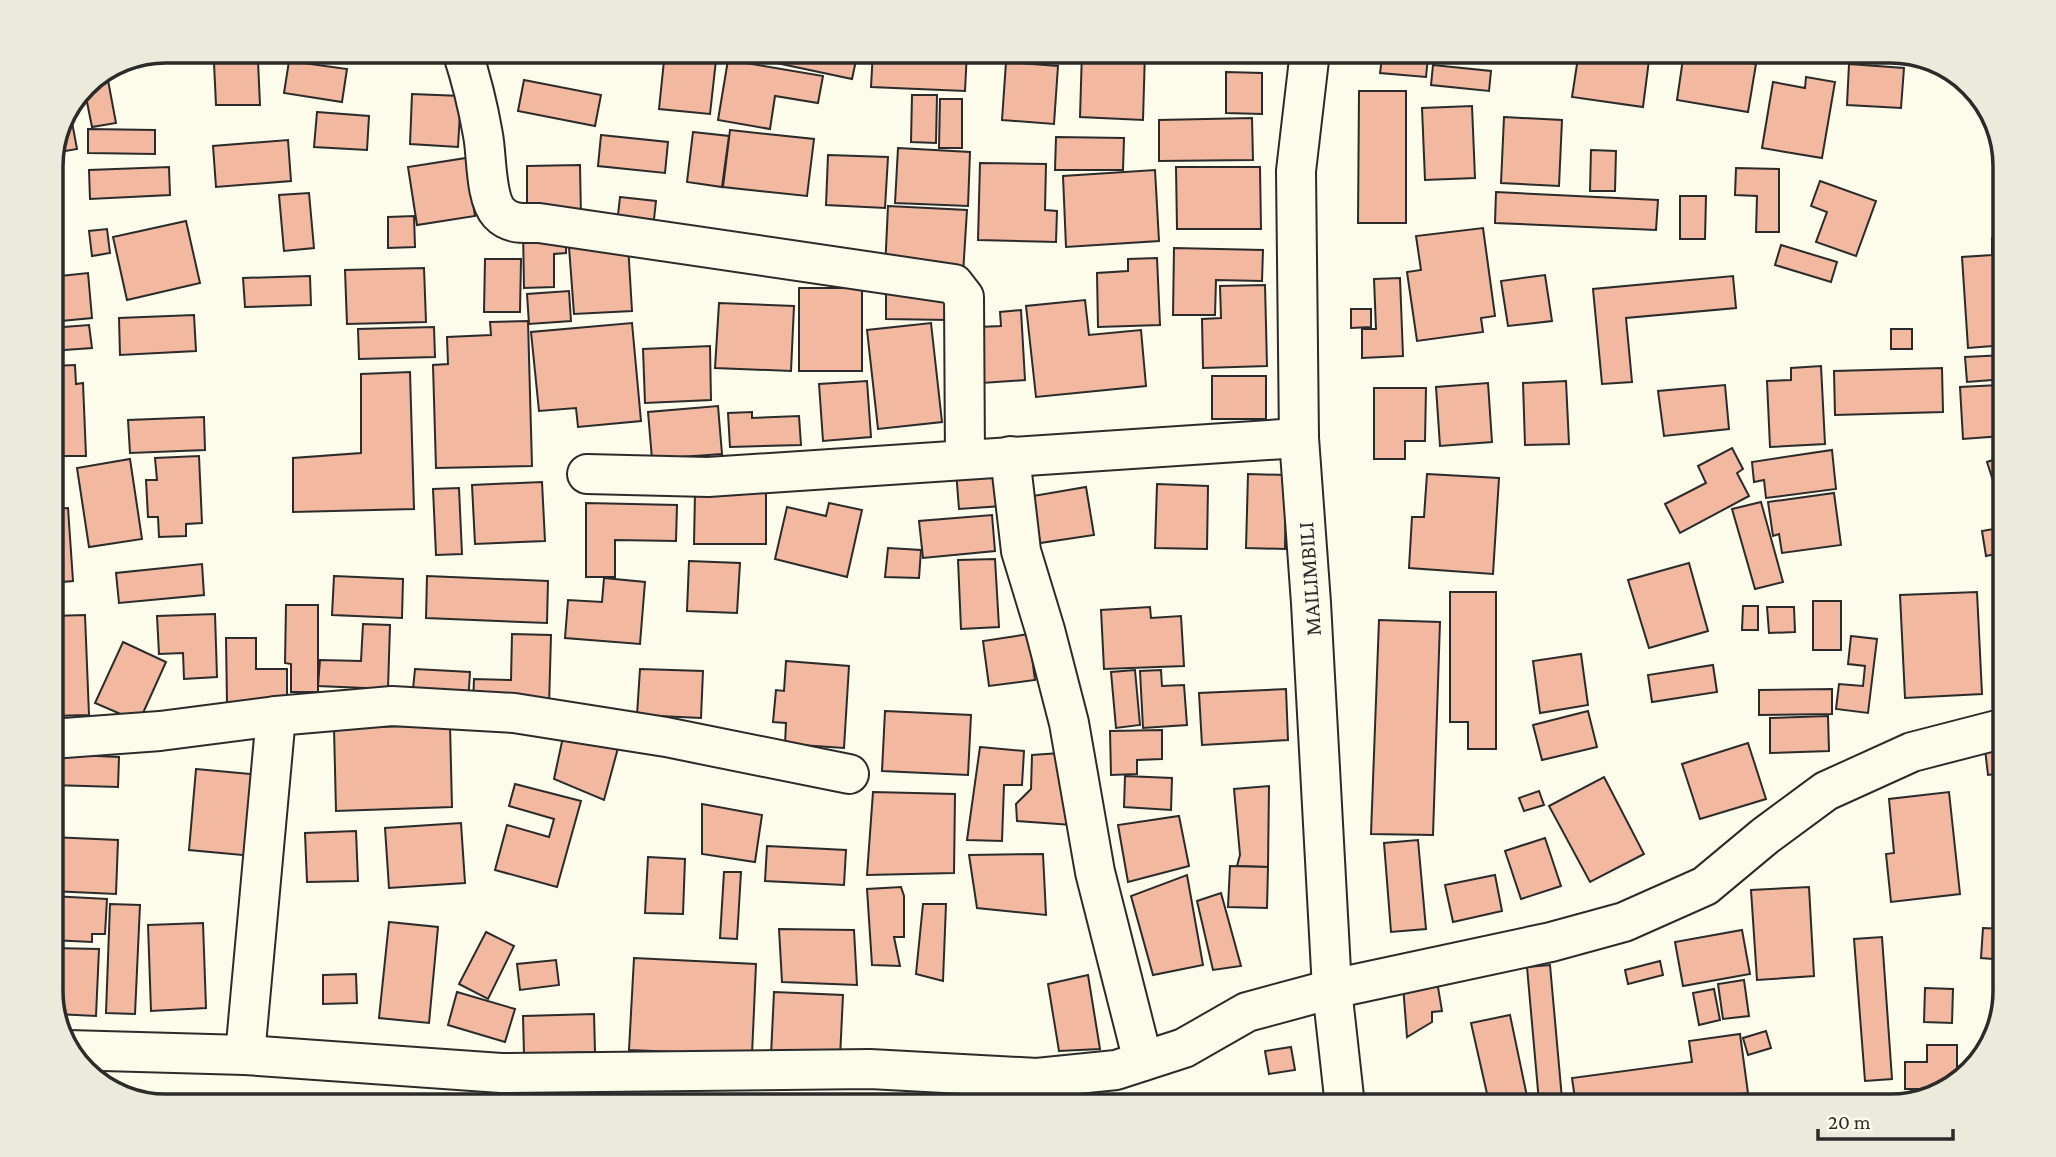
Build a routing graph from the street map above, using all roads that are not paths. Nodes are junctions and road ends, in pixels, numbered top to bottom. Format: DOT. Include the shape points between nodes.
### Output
graph roads {
  1 [pos="465,63"];
  2 [pos="1309,63"];
  3 [pos="1299,438"];
  4 [pos="1010,456"];
  5 [pos="965,459"];
  6 [pos="587,474"];
  7 [pos="275,716"];
  8 [pos="1993,731"];
  9 [pos="63,738"];
  10 [pos="849,774"];
  11 [pos="1332,989"];
  12 [pos="82,1050"];
  13 [pos="245,1055"];
  14 [pos="1143,1061"];
  15 [pos="1344,1094"];
  1 -- 5 [label="street" via="484,138 490,192 498,212 512,223 539,223 954,284 964,297"];
  2 -- 3 [label="street, MAILIMBILI" via="1296,171"];
  3 -- 4 [label="street"];
  3 -- 11 [label="street, MAILIMBILI"];
  4 -- 5 [label="street"];
  4 -- 14 [label="street" via="1021,551 1069,723 1096,872"];
  5 -- 6 [label="street" via="708,477"];
  7 -- 9 [label="street"];
  7 -- 10 [label="street" via="392,706 514,713 666,737"];
  7 -- 13 [label="street"];
  8 -- 11 [label="street" via="1912,752 1826,791 1705,886 1624,922"];
  11 -- 14 [label="street" via="1247,1012 1184,1048"];
  11 -- 15 [label="street, MAILIMBILI"];
  12 -- 13 [label="street"];
  13 -- 14 [label="street" via="501,1073 870,1069 1037,1078 1116,1070"];
}
